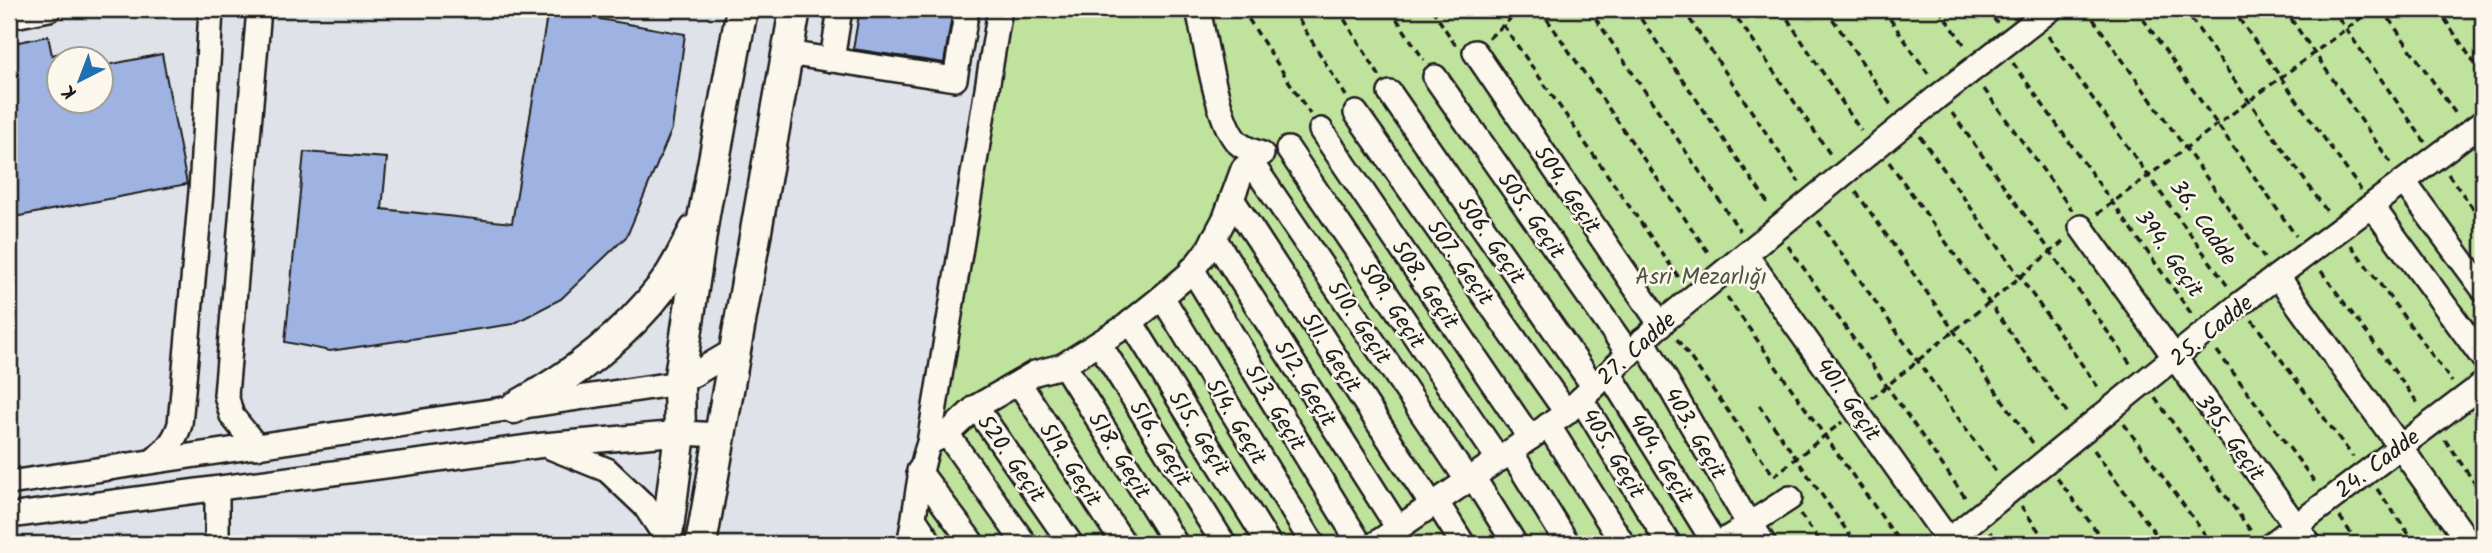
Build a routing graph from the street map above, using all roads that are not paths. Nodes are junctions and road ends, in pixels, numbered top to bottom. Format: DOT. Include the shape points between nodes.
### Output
graph roads {
  1 [pos="49,9"];
  2 [pos="211,9"];
  3 [pos="259,9"];
  4 [pos="743,9"];
  5 [pos="795,9"];
  6 [pos="840,9"];
  7 [pos="967,9"];
  8 [pos="1000,9"];
  9 [pos="1198,9"];
  10 [pos="2044,15"];
  11 [pos="9,17"];
  12 [pos="1467,51"];
  13 [pos="787,53"];
  14 [pos="832,60"];
  15 [pos="1435,77"];
  16 [pos="1390,93"];
  17 [pos="1356,113"];
  18 [pos="2476,127"];
  19 [pos="1321,130"];
  20 [pos="1288,149"];
  21 [pos="1257,158"];
  22 [pos="2404,182"];
  23 [pos="1232,199"];
  24 [pos="2372,206"];
  25 [pos="704,214"];
  26 [pos="2078,221"];
  27 [pos="1214,238"];
  28 [pos="1749,252"];
  29 [pos="1192,269"];
  30 [pos="2277,277"];
  31 [pos="2483,289"];
  32 [pos="1162,297"];
  33 [pos="1131,322"];
  34 [pos="1662,323"];
  35 [pos="1099,342"];
  36 [pos="1636,347"];
  37 [pos="735,350"];
  38 [pos="2483,358"];
  39 [pos="2174,359"];
  40 [pos="1064,365"];
  41 [pos="679,383"];
  42 [pos="1018,383"];
  43 [pos="2483,384"];
  44 [pos="1571,406"];
  45 [pos="976,407"];
  46 [pos="514,408"];
  47 [pos="680,433"];
  48 [pos="722,435"];
  49 [pos="938,438"];
  50 [pos="544,445"];
  51 [pos="2400,445"];
  52 [pos="257,447"];
  53 [pos="1505,456"];
  54 [pos="153,461"];
  55 [pos="919,471"];
  56 [pos="1471,479"];
  57 [pos="9,483"];
  58 [pos="217,489"];
  59 [pos="1790,498"];
  60 [pos="1434,503"];
  61 [pos="9,516"];
  62 [pos="915,520"];
  63 [pos="1750,525"];
  64 [pos="1405,533"];
  65 [pos="2303,535"];
  66 [pos="666,542"];
  67 [pos="1948,543"];
  68 [pos="217,544"];
  69 [pos="701,544"];
  70 [pos="909,544"];
  71 [pos="931,544"];
  72 [pos="973,544"];
  73 [pos="1025,544"];
  74 [pos="1071,544"];
  75 [pos="1124,544"];
  76 [pos="1176,544"];
  77 [pos="1224,544"];
  78 [pos="1269,544"];
  79 [pos="1313,544"];
  80 [pos="1360,544"];
  81 [pos="1375,544"];
  82 [pos="1463,544"];
  83 [pos="1515,544"];
  84 [pos="1568,544"];
  85 [pos="1623,544"];
  86 [pos="1669,544"];
  87 [pos="1717,544"];
  88 [pos="1764,544"];
  89 [pos="2272,544"];
  90 [pos="2470,544"];
  1 -- 11 [label="street"];
  2 -- 54 [label="street" via="201,192 180,424 166,450"];
  3 -- 52 [label="street" via="226,395 232,416"];
  4 -- 25 [label="main road"];
  5 -- 13 [label="main road"];
  6 -- 14 [label="street"];
  7 -- 14 [label="street" via="955,79"];
  8 -- 49 [label="street"];
  9 -- 21 [label="street" via="1222,111 1235,140"];
  10 -- 28 [label="street, 27. Cadde"];
  12 -- 34 [label="street, 504. Geçit"];
  13 -- 14 [label="street"];
  13 -- 37 [label="main road"];
  15 -- 36 [label="street, 505. Geçit"];
  16 -- 44 [label="street, 506. Geçit"];
  17 -- 44 [label="street, 507. Geçit"];
  18 -- 22 [label="street, 25. Cadde"];
  19 -- 44 [label="street, 508. Geçit"];
  20 -- 53 [label="street, 509. Geçit"];
  21 -- 23 [label="street" via="1243,169"];
  21 -- 56 [label="street, 510. Geçit"];
  22 -- 24 [label="street, 25. Cadde"];
  22 -- 31 [label="street"];
  23 -- 27 [label="street"];
  23 -- 60 [label="street, 511. Geçit"];
  24 -- 30 [label="street, 25. Cadde"];
  24 -- 38 [label="street"];
  25 -- 41 [label="main road"];
  25 -- 46 [label="main road" via="663,285 604,349 556,385"];
  26 -- 39 [label="street, 395. Geçit"];
  27 -- 29 [label="street"];
  27 -- 64 [label="street, 512. Geçit"];
  28 -- 34 [label="street, 27. Cadde"];
  28 -- 67 [label="street, 401. Geçit"];
  29 -- 32 [label="street"];
  29 -- 80 [label="street, 513. Geçit"];
  30 -- 39 [label="street, 25. Cadde"];
  30 -- 51 [label="street"];
  32 -- 33 [label="street"];
  32 -- 79 [label="street, 514. Geçit"];
  33 -- 35 [label="street"];
  33 -- 78 [label="street, 515. Geçit"];
  34 -- 36 [label="street, 27. Cadde"];
  35 -- 40 [label="street"];
  35 -- 77 [label="street, 516. Geçit"];
  36 -- 44 [label="street, 27. Cadde"];
  36 -- 63 [label="street, 403. Geçit"];
  37 -- 41 [label="street"];
  37 -- 48 [label="main road"];
  39 -- 65 [label="street, 395. Geçit"];
  39 -- 67 [label="street, 25. Cadde"];
  40 -- 42 [label="street"];
  40 -- 76 [label="street, 518. Geçit"];
  41 -- 46 [label="street"];
  41 -- 47 [label="main road"];
  42 -- 45 [label="street"];
  42 -- 75 [label="street, 519. Geçit"];
  43 -- 51 [label="street, 24. Cadde"];
  44 -- 53 [label="street, 27. Cadde"];
  44 -- 85 [label="street"];
  44 -- 86 [label="street, 405. Geçit"];
  44 -- 87 [label="street, 404. Geçit"];
  45 -- 49 [label="street"];
  45 -- 74 [label="street, 520. Geçit"];
  46 -- 52 [label="street"];
  47 -- 48 [label="street"];
  47 -- 50 [label="street"];
  47 -- 66 [label="main road"];
  48 -- 69 [label="main road"];
  49 -- 55 [label="street"];
  49 -- 73 [label="street"];
  50 -- 58 [label="street"];
  50 -- 66 [label="street" via="607,470 645,506"];
  51 -- 65 [label="street, 24. Cadde" via="2328,500"];
  51 -- 90 [label="street"];
  52 -- 54 [label="street"];
  53 -- 56 [label="street, 27. Cadde"];
  53 -- 84 [label="street, 509. Geçit"];
  54 -- 57 [label="street"];
  55 -- 62 [label="street"];
  55 -- 72 [label="street"];
  56 -- 60 [label="street, 27. Cadde"];
  56 -- 83 [label="street, 510. Geçit"];
  58 -- 61 [label="street"];
  58 -- 68 [label="street"];
  59 -- 63 [label="street"];
  60 -- 64 [label="street, 27. Cadde"];
  60 -- 82 [label="street, 511. Geçit"];
  62 -- 70 [label="street"];
  62 -- 71 [label="street"];
  63 -- 87 [label="street"];
  63 -- 88 [label="street, 403. Geçit"];
  64 -- 81 [label="street, 27. Cadde"];
  65 -- 89 [label="street, 24. Cadde"];
}
